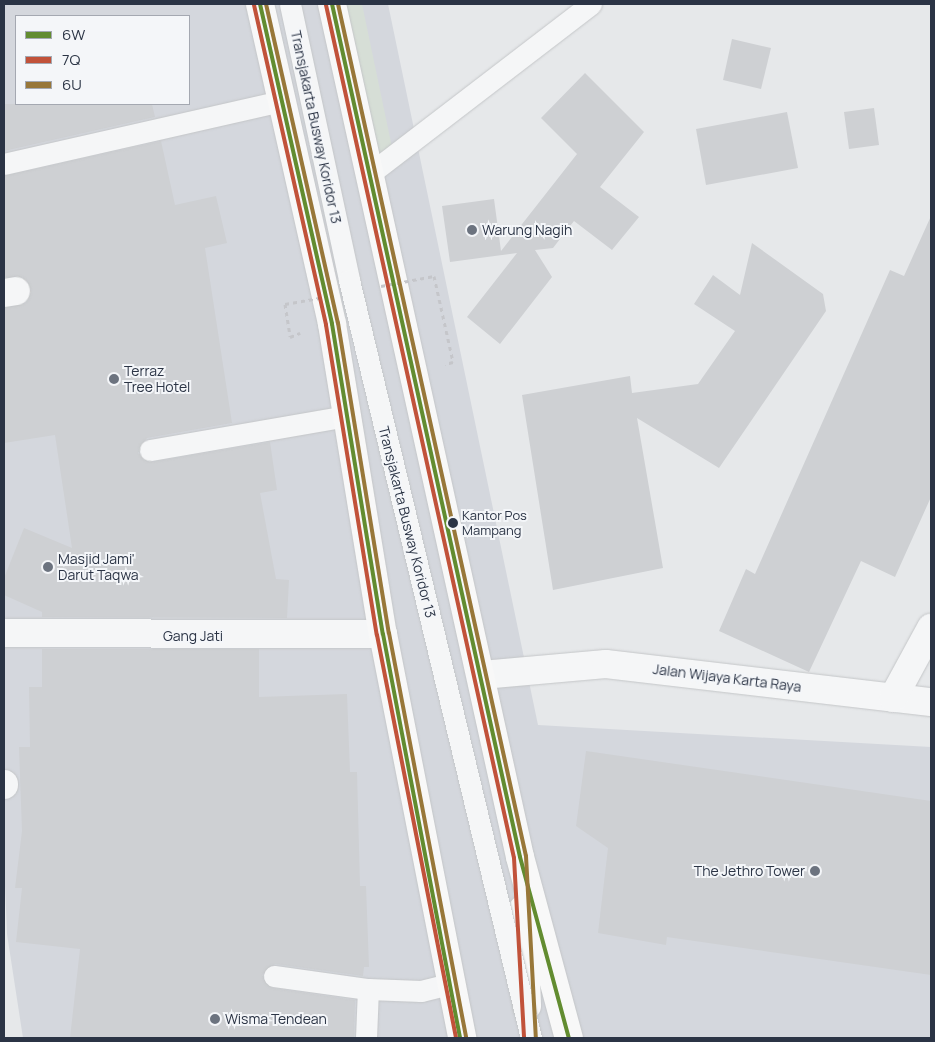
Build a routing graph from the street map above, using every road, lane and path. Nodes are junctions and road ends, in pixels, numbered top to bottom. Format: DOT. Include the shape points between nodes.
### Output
graph roads {
  1 [pos="260,4"];
  2 [pos="290,4"];
  3 [pos="332,4"];
  4 [pos="591,4"];
  5 [pos="282,101"];
  6 [pos="4,164"];
  7 [pos="372,172"];
  8 [pos="347,416"];
  9 [pos="150,450"];
  10 [pos="931,628"];
  11 [pos="4,633"];
  12 [pos="383,634"];
  13 [pos="482,675"];
  14 [pos="893,698"];
  15 [pos="931,702"];
  16 [pos="520,857"];
  17 [pos="274,976"];
  18 [pos="449,984"];
  19 [pos="368,989"];
  20 [pos="460,1036"];
  21 [pos="366,1038"];
  22 [pos="531,1038"];
  23 [pos="569,1038"];
  1 -- 5 [label="main road"];
  2 -- 22 [label="lane, Transjakarta Busway Koridor 13, bridge" via="349,280"];
  3 -- 7 [label="main road"];
  4 -- 7 [label="lane"];
  5 -- 6 [label="lane"];
  5 -- 8 [label="main road" via="332,324"];
  7 -- 13 [label="main road"];
  8 -- 9 [label="lane"];
  8 -- 12 [label="main road"];
  10 -- 14 [label="street"];
  11 -- 12 [label="street, Gang Jati"];
  12 -- 18 [label="main road"];
  13 -- 14 [label="street, Jalan Wijaya Karta Raya" via="606,664"];
  13 -- 16 [label="main road"];
  14 -- 15 [label="street, Jalan Wijaya Karta Raya"];
  16 -- 22 [label="main road"];
  16 -- 23 [label="main road"];
  17 -- 19 [label="lane"];
  18 -- 19 [label="lane" via="421,991"];
  18 -- 20 [label="main road"];
  19 -- 21 [label="lane"];
}
